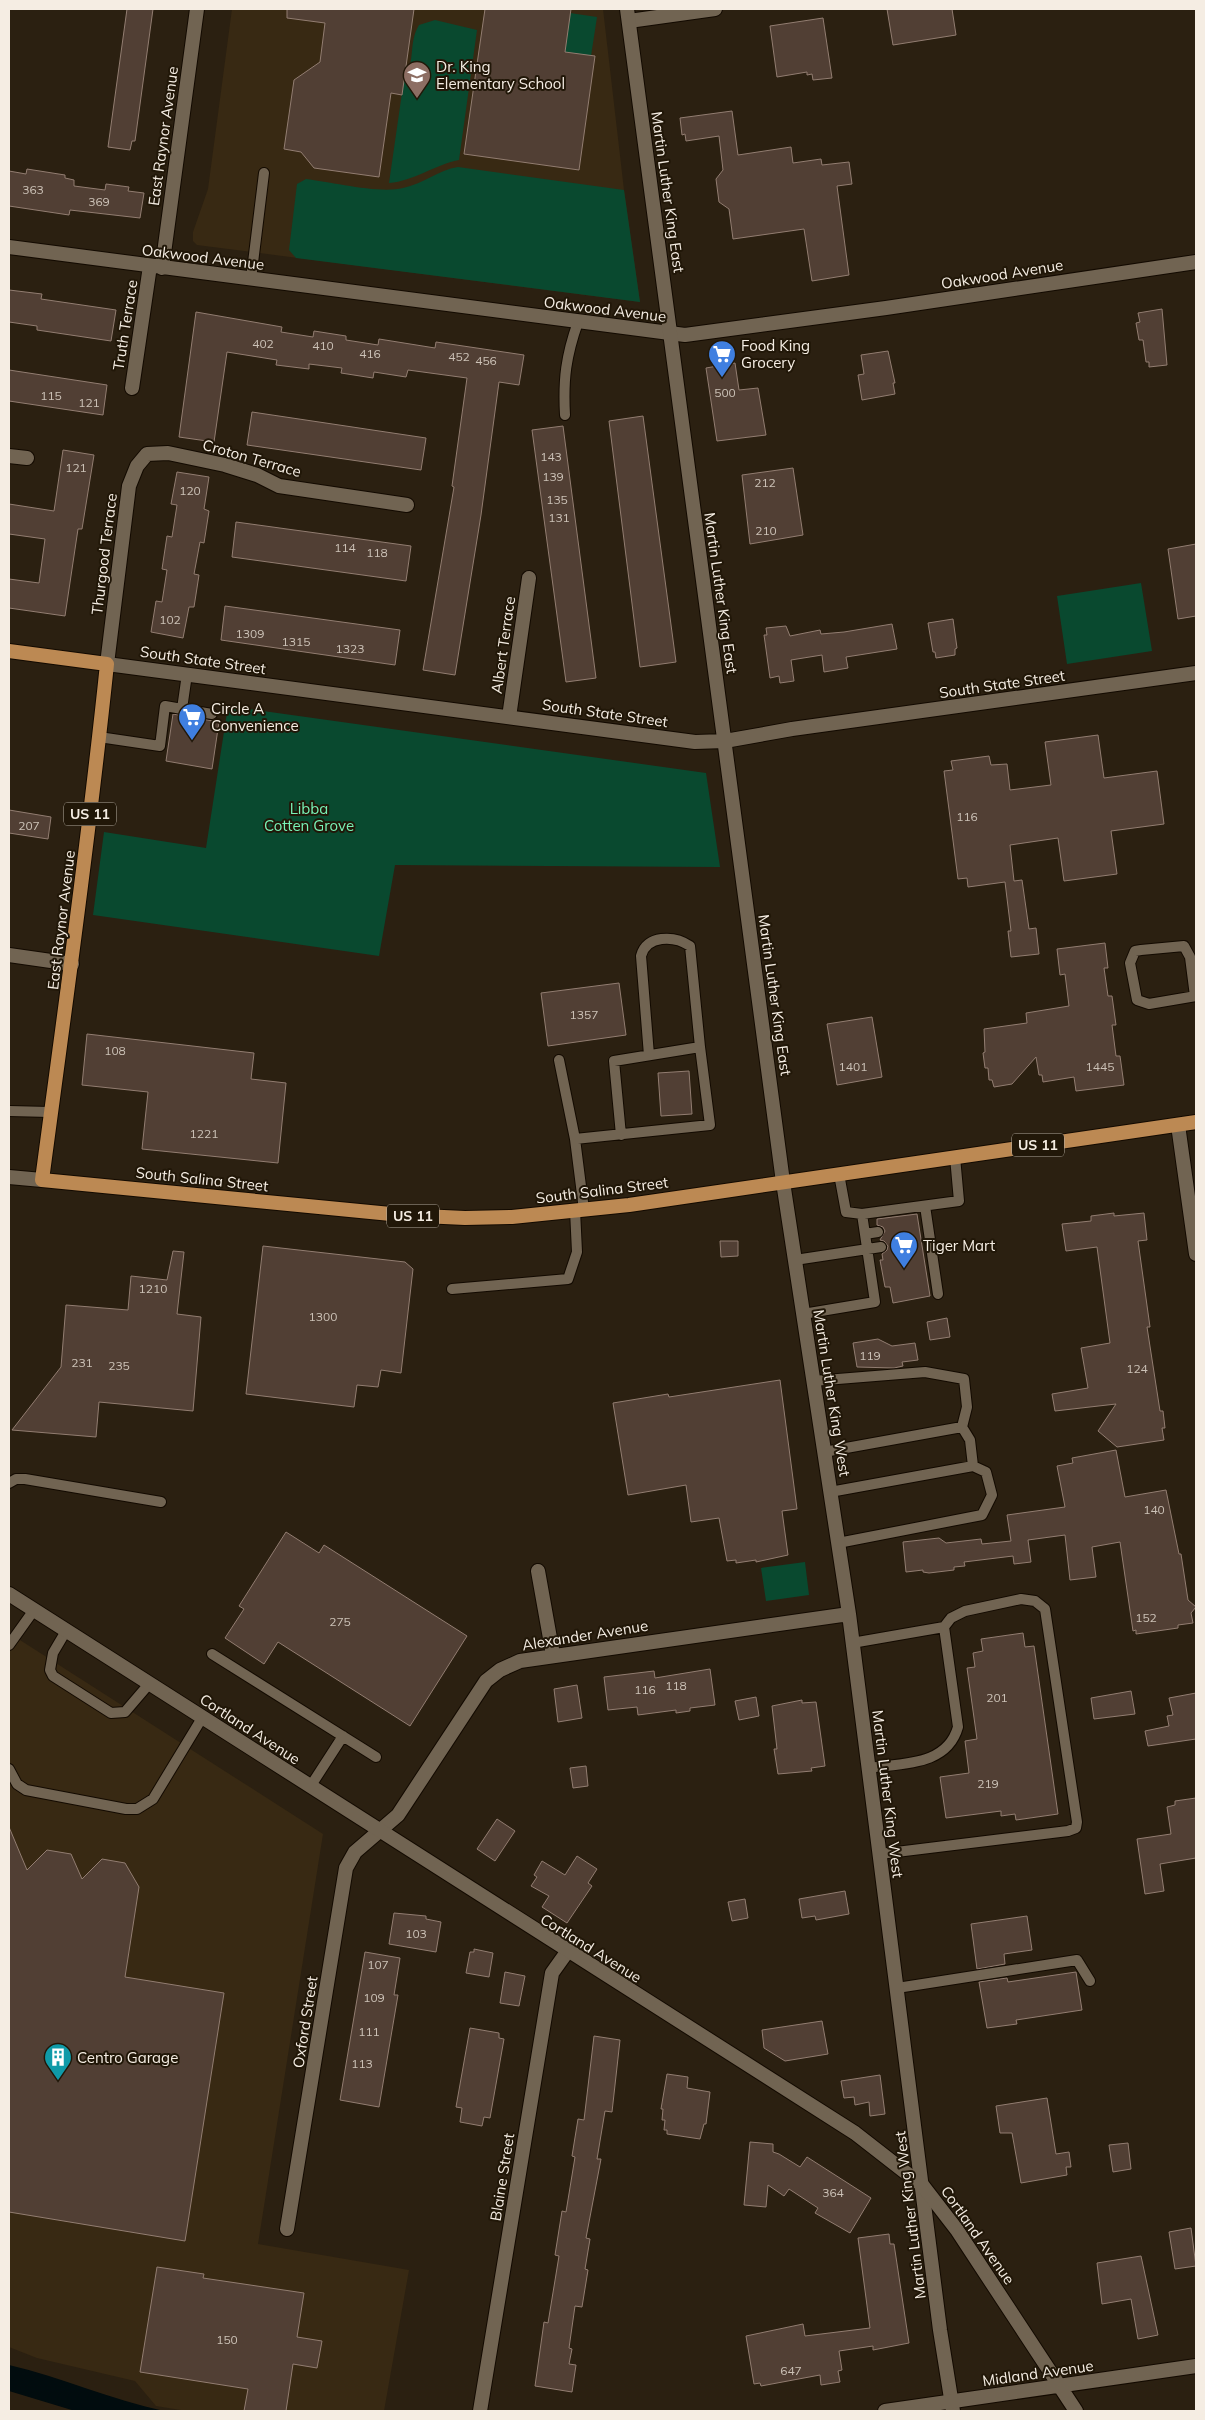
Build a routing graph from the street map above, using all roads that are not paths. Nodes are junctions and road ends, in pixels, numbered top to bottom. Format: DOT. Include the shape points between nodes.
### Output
graph roads {
  1 [pos="197,9"];
  2 [pos="715,9"];
  3 [pos="628,15"];
  4 [pos="264,173"];
  5 [pos="9,247"];
  6 [pos="1196,262"];
  7 [pos="156,267"];
  8 [pos="251,279"];
  9 [pos="578,322"];
  10 [pos="671,334"];
  11 [pos="132,388"];
  12 [pos="565,415"];
  13 [pos="148,454"];
  14 [pos="9,456"];
  15 [pos="27,458"];
  16 [pos="407,505"];
  17 [pos="529,578"];
  18 [pos="9,650"];
  19 [pos="107,664"];
  20 [pos="1196,673"];
  21 [pos="187,674"];
  22 [pos="182,709"];
  23 [pos="212,714"];
  24 [pos="509,717"];
  25 [pos="99,737"];
  26 [pos="724,741"];
  27 [pos="9,956"];
  28 [pos="72,964"];
  29 [pos="1196,996"];
  30 [pos="700,1047"];
  31 [pos="649,1056"];
  32 [pos="559,1060"];
  33 [pos="9,1111"];
  34 [pos="50,1112"];
  35 [pos="1196,1122"];
  36 [pos="1178,1125"];
  37 [pos="621,1135"];
  38 [pos="575,1139"];
  39 [pos="955,1157"];
  40 [pos="839,1174"];
  41 [pos="9,1177"];
  42 [pos="42,1180"];
  43 [pos="783,1182"];
  44 [pos="925,1206"];
  45 [pos="580,1210"];
  46 [pos="862,1214"];
  47 [pos="878,1232"];
  48 [pos="865,1234"];
  49 [pos="881,1247"];
  50 [pos="867,1249"];
  51 [pos="1196,1254"];
  52 [pos="795,1260"];
  53 [pos="452,1290"];
  54 [pos="938,1294"];
  55 [pos="803,1314"];
  56 [pos="813,1381"];
  57 [pos="962,1427"];
  58 [pos="824,1452"];
  59 [pos="973,1466"];
  60 [pos="9,1483"];
  61 [pos="830,1492"];
  62 [pos="161,1502"];
  63 [pos="838,1542"];
  64 [pos="538,1571"];
  65 [pos="9,1594"];
  66 [pos="34,1610"];
  67 [pos="849,1614"];
  68 [pos="944,1627"];
  69 [pos="66,1631"];
  70 [pos="852,1643"];
  71 [pos="9,1645"];
  72 [pos="212,1654"];
  73 [pos="553,1655"];
  74 [pos="149,1684"];
  75 [pos="202,1718"];
  76 [pos="343,1736"];
  77 [pos="376,1757"];
  78 [pos="868,1768"];
  79 [pos="9,1769"];
  80 [pos="310,1787"];
  81 [pos="378,1831"];
  82 [pos="880,1854"];
  83 [pos="567,1952"];
  84 [pos="1090,1981"];
  85 [pos="897,1988"];
  86 [pos="923,2186"];
  87 [pos="288,2229"];
  88 [pos="1196,2366"];
  89 [pos="1060,2386"];
  90 [pos="952,2407"];
  91 [pos="480,2411"];
  92 [pos="885,2411"];
  93 [pos="1076,2411"];
  1 -- 7 [label="street, East Raynor Avenue"];
  2 -- 3 [label="street"];
  3 -- 10 [label="street, Martin Luther King East"];
  4 -- 8 [label="lane"];
  5 -- 7 [label="street, Oakwood Avenue"];
  6 -- 10 [label="street, Oakwood Avenue" via="876,309 700,333"];
  7 -- 8 [label="street, Oakwood Avenue"];
  7 -- 11 [label="street, Truth Terrace"];
  8 -- 9 [label="street, Oakwood Avenue"];
  9 -- 10 [label="street, Oakwood Avenue"];
  9 -- 12 [label="lane" via="563,381"];
  10 -- 26 [label="street, Martin Luther King East"];
  13 -- 16 [label="street, Croton Terrace" via="168,453 225,465 279,486"];
  13 -- 19 [label="street, Thurgood Terrace" via="137,466 130,486"];
  14 -- 15 [label="street"];
  17 -- 24 [label="street, Albert Terrace"];
  18 -- 19 [label="main road, South State Street"];
  19 -- 21 [label="street, South State Street"];
  19 -- 25 [label="main road, East Raynor Avenue / US 11"];
  20 -- 26 [label="street, South State Street" via="792,728"];
  21 -- 22 [label="lane"];
  21 -- 24 [label="street, South State Street"];
  22 -- 23 [label="lane"];
  22 -- 25 [label="lane" via="165,706 160,746"];
  24 -- 26 [label="street, South State Street" via="695,742"];
  25 -- 28 [label="main road, East Raynor Avenue / US 11"];
  26 -- 43 [label="street, Martin Luther King East"];
  27 -- 28 [label="street"];
  28 -- 34 [label="main road, East Raynor Avenue / US 11"];
  29 -- 29 [label="lane" via="1149,1004 1137,1000 1130,963 1135,951 1184,946 1190,957"];
  30 -- 31 [label="lane"];
  30 -- 31 [label="lane" via="690,946 682,940 672,939 649,942 643,947 641,956"];
  30 -- 37 [label="lane" via="710,1125"];
  31 -- 37 [label="lane" via="614,1060"];
  32 -- 38 [label="lane"];
  33 -- 34 [label="lane"];
  34 -- 42 [label="main road, East Raynor Avenue / US 11"];
  35 -- 36 [label="main road, South Salina Street / US 11"];
  36 -- 39 [label="main road, South Salina Street / US 11"];
  36 -- 51 [label="street"];
  37 -- 38 [label="lane"];
  38 -- 45 [label="lane"];
  39 -- 40 [label="main road, South Salina Street / US 11"];
  39 -- 44 [label="lane" via="959,1201"];
  40 -- 43 [label="main road, South Salina Street / US 11"];
  40 -- 46 [label="lane" via="846,1212"];
  41 -- 42 [label="street, South Salina Street"];
  42 -- 45 [label="main road, South Salina Street / US 11" via="401,1215 465,1218"];
  43 -- 45 [label="main road, South Salina Street / US 11"];
  43 -- 52 [label="street, Martin Luther King West"];
  44 -- 46 [label="lane"];
  44 -- 54 [label="lane" via="926,1241"];
  45 -- 53 [label="lane" via="577,1252 568,1280"];
  46 -- 48 [label="lane"];
  47 -- 48 [label="lane"];
  48 -- 50 [label="lane"];
  49 -- 50 [label="lane"];
  50 -- 52 [label="lane"];
  50 -- 55 [label="lane" via="875,1302"];
  52 -- 55 [label="street, Martin Luther King West"];
  55 -- 56 [label="street, Martin Luther King West"];
  56 -- 57 [label="lane" via="925,1372 964,1379 967,1407"];
  56 -- 58 [label="street, Martin Luther King West"];
  57 -- 58 [label="lane"];
  57 -- 59 [label="lane" via="970,1440"];
  58 -- 61 [label="street, Martin Luther King West"];
  59 -- 61 [label="lane"];
  59 -- 63 [label="lane" via="986,1472 992,1495 982,1515"];
  60 -- 62 [label="lane" via="25,1479"];
  61 -- 63 [label="street, Martin Luther King West"];
  63 -- 67 [label="street, Martin Luther King West"];
  64 -- 73 [label="street"];
  65 -- 66 [label="street, Cortland Avenue"];
  66 -- 69 [label="street, Cortland Avenue"];
  66 -- 71 [label="lane"];
  67 -- 70 [label="street, Martin Luther King West"];
  67 -- 73 [label="street, Alexander Avenue"];
  68 -- 70 [label="lane"];
  68 -- 78 [label="lane" via="958,1727 955,1740 939,1755 924,1760"];
  68 -- 82 [label="lane" via="951,1618 965,1611 1021,1599 1035,1601 1045,1609 1076,1828"];
  69 -- 74 [label="street, Cortland Avenue"];
  69 -- 74 [label="lane" via="53,1653 50,1670 53,1676 111,1714 125,1712"];
  70 -- 78 [label="street, Martin Luther King West"];
  72 -- 76 [label="lane"];
  73 -- 81 [label="street, Alexander Avenue" via="520,1661 486,1681 398,1815"];
  74 -- 75 [label="street, Cortland Avenue"];
  75 -- 79 [label="lane" via="153,1799 137,1809 26,1790 17,1784"];
  75 -- 80 [label="street, Cortland Avenue"];
  76 -- 77 [label="lane"];
  76 -- 80 [label="lane"];
  78 -- 82 [label="street, Martin Luther King West"];
  80 -- 81 [label="street, Cortland Avenue"];
  81 -- 83 [label="street, Cortland Avenue"];
  81 -- 87 [label="street, Oxford Street" via="356,1852 346,1868"];
  82 -- 85 [label="street, Martin Luther King West"];
  83 -- 86 [label="street, Cortland Avenue" via="855,2133"];
  83 -- 91 [label="street, Blaine Street" via="552,1973"];
  84 -- 85 [label="lane" via="1076,1960"];
  85 -- 86 [label="street, Martin Luther King West"];
  86 -- 89 [label="street, Cortland Avenue" via="957,2230"];
  86 -- 90 [label="street, Martin Luther King West"];
  88 -- 89 [label="street, Midland Avenue"];
  89 -- 90 [label="street, Midland Avenue"];
  89 -- 93 [label="street, Cortland Avenue"];
  90 -- 92 [label="street, Midland Avenue"];
}
